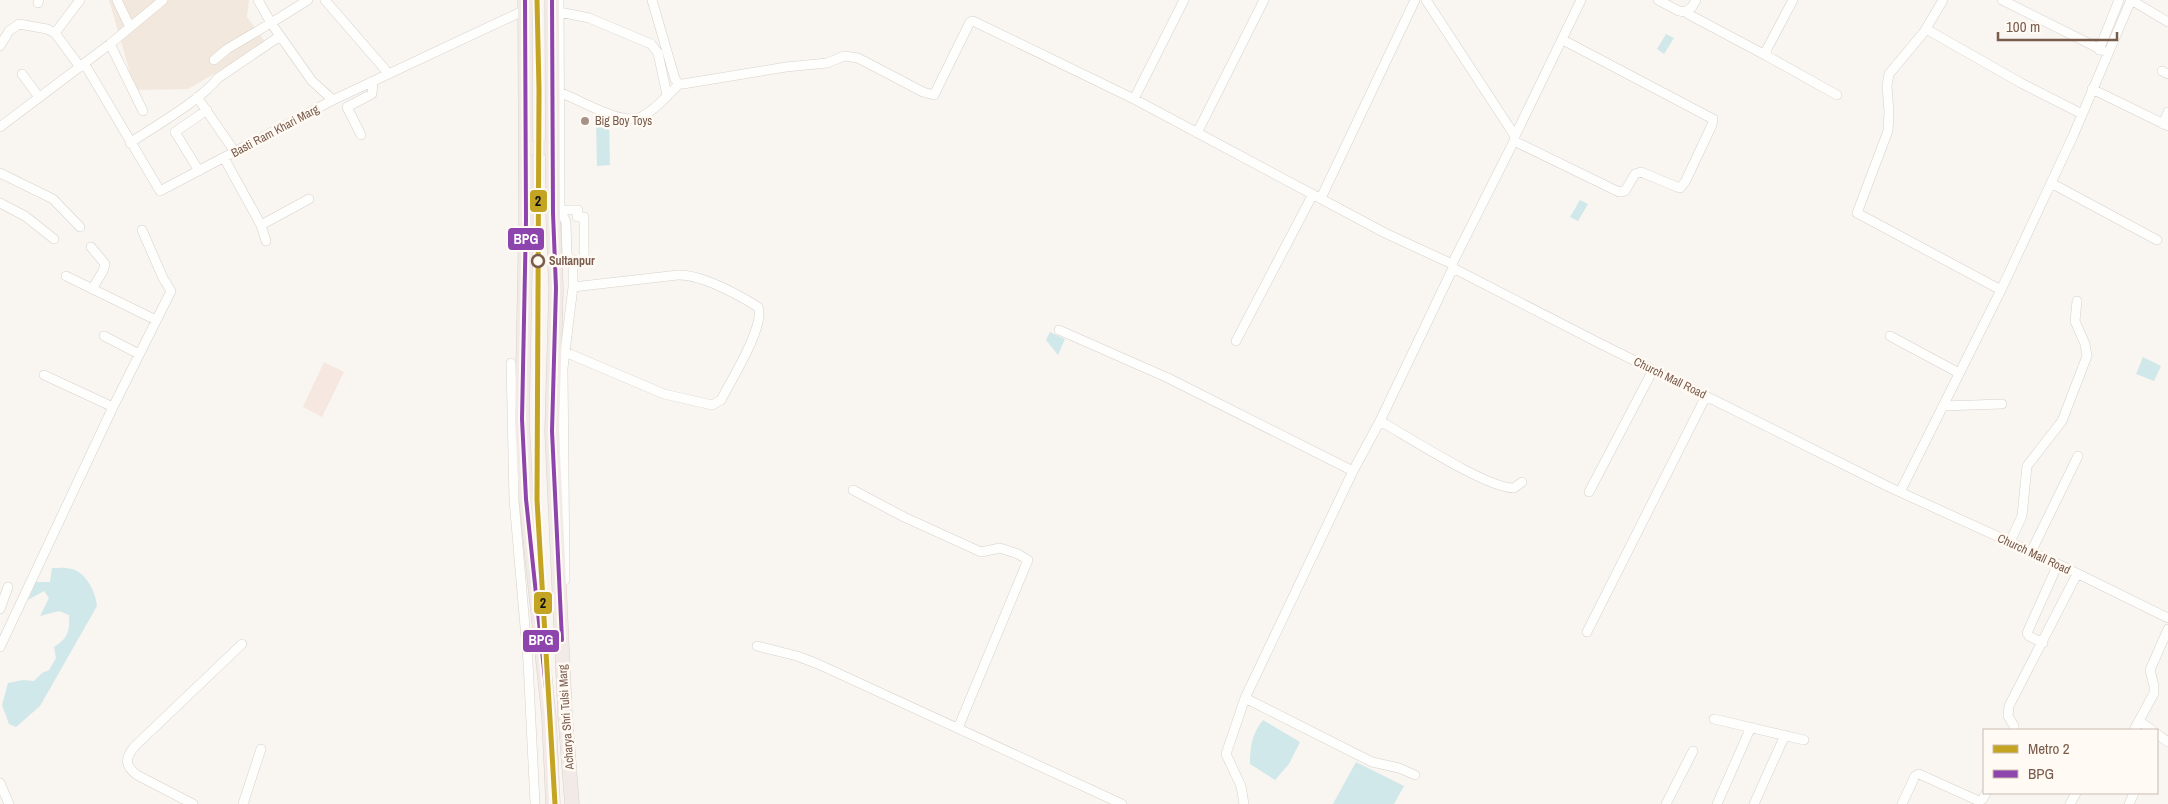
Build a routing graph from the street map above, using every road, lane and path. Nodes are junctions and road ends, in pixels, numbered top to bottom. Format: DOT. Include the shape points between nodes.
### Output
graph roads {
  1 [pos="80,0"];
  2 [pos="117,0"];
  3 [pos="163,0"];
  4 [pos="258,0"];
  5 [pos="308,0"];
  6 [pos="652,0"];
  7 [pos="1184,0"];
  8 [pos="1264,0"];
  9 [pos="1415,0"];
  10 [pos="1426,0"];
  11 [pos="1582,0"];
  12 [pos="1658,0"];
  13 [pos="1696,0"];
  14 [pos="1793,0"];
  15 [pos="1943,0"];
  16 [pos="2002,0"];
  17 [pos="2119,0"];
  18 [pos="2131,0"];
  19 [pos="327,1"];
  20 [pos="525,5"];
  21 [pos="556,6"];
  22 [pos="1688,14"];
  23 [pos="2168,22"];
  24 [pos="271,23"];
  25 [pos="130,27"];
  26 [pos="1926,29"];
  27 [pos="56,33"];
  28 [pos="280,36"];
  29 [pos="1563,40"];
  30 [pos="110,44"];
  31 [pos="0,46"];
  32 [pos="2099,50"];
  33 [pos="2108,54"];
  34 [pos="1767,56"];
  35 [pos="214,60"];
  36 [pos="82,65"];
  37 [pos="22,74"];
  38 [pos="389,74"];
  39 [pos="374,81"];
  40 [pos="679,84"];
  41 [pos="2092,89"];
  42 [pos="561,93"];
  43 [pos="667,95"];
  44 [pos="1837,95"];
  45 [pos="39,97"];
  46 [pos="197,97"];
  47 [pos="1134,99"];
  48 [pos="333,100"];
  49 [pos="207,110"];
  50 [pos="143,111"];
  51 [pos="2168,112"];
  52 [pos="2082,114"];
  53 [pos="2166,125"];
  54 [pos="0,127"];
  55 [pos="1197,133"];
  56 [pos="361,135"];
  57 [pos="1514,139"];
  58 [pos="130,142"];
  59 [pos="526,148"];
  60 [pos="552,148"];
  61 [pos="235,152"];
  62 [pos="224,158"];
  63 [pos="199,171"];
  64 [pos="0,173"];
  65 [pos="2051,183"];
  66 [pos="1317,196"];
  67 [pos="309,199"];
  68 [pos="0,203"];
  69 [pos="560,210"];
  70 [pos="261,225"];
  71 [pos="80,227"];
  72 [pos="142,230"];
  73 [pos="54,239"];
  74 [pos="2157,240"];
  75 [pos="266,241"];
  76 [pos="91,247"];
  77 [pos="573,261"];
  78 [pos="1452,266"];
  79 [pos="66,276"];
  80 [pos="574,287"];
  81 [pos="92,289"];
  82 [pos="2001,290"];
  83 [pos="2077,301"];
  84 [pos="156,320"];
  85 [pos="1059,330"];
  86 [pos="104,336"];
  87 [pos="1890,336"];
  88 [pos="1236,341"];
  89 [pos="565,352"];
  90 [pos="139,354"];
  91 [pos="511,363"];
  92 [pos="1653,370"];
  93 [pos="1958,373"];
  94 [pos="44,375"];
  95 [pos="1706,396"];
  96 [pos="2002,404"];
  97 [pos="1943,406"];
  98 [pos="113,407"];
  99 [pos="1380,421"];
  100 [pos="2078,456"];
  101 [pos="1353,471"];
  102 [pos="1522,482"];
  103 [pos="853,490"];
  104 [pos="1589,492"];
  105 [pos="1900,492"];
  106 [pos="2010,542"];
  107 [pos="2031,552"];
  108 [pos="2058,564"];
  109 [pos="2077,574"];
  110 [pos="8,587"];
  111 [pos="0,609"];
  112 [pos="2168,618"];
  113 [pos="2168,629"];
  114 [pos="1587,632"];
  115 [pos="2043,643"];
  116 [pos="242,644"];
  117 [pos="757,646"];
  118 [pos="0,648"];
  119 [pos="1245,698"];
  120 [pos="1714,718"];
  121 [pos="2139,721"];
  122 [pos="1751,727"];
  123 [pos="958,728"];
  124 [pos="2014,729"];
  125 [pos="2135,729"];
  126 [pos="2151,729"];
  127 [pos="1785,735"];
  128 [pos="1804,740"];
  129 [pos="260,749"];
  130 [pos="1693,751"];
  131 [pos="1416,775"];
  132 [pos="0,783"];
  133 [pos="1986,794"];
  134 [pos="1668,803"];
  135 [pos="9,804"];
  136 [pos="193,804"];
  137 [pos="243,804"];
  138 [pos="535,804"];
  139 [pos="553,804"];
  140 [pos="572,804"];
  141 [pos="578,804"];
  142 [pos="1122,804"];
  143 [pos="1244,804"];
  144 [pos="1717,804"];
  145 [pos="1754,804"];
  146 [pos="1902,804"];
  1 -- 27 [label="street"];
  2 -- 25 [label="street"];
  3 -- 25 [label="street"];
  4 -- 24 [label="street"];
  5 -- 24 [label="street"];
  6 -- 40 [label="street"];
  7 -- 47 [label="street"];
  8 -- 55 [label="street"];
  9 -- 66 [label="street"];
  10 -- 57 [label="street"];
  11 -- 29 [label="street"];
  12 -- 13 [label="street" via="1679,12 1685,12"];
  14 -- 34 [label="street" via="1767,49"];
  15 -- 26 [label="street"];
  16 -- 32 [label="street"];
  17 -- 32 [label="street"];
  18 -- 23 [label="street"];
  18 -- 33 [label="street"];
  19 -- 38 [label="street"];
  20 -- 38 [label="street, Basti Ram Khari Marg"];
  20 -- 59 [label="highway, Acharya Shri Tulsi Marg"];
  21 -- 42 [label="street"];
  21 -- 43 [label="street" via="651,44 658,53"];
  21 -- 60 [label="highway, Acharya Shri Tulsi Marg"];
  22 -- 34 [label="street"];
  24 -- 28 [label="street"];
  24 -- 35 [label="street"];
  25 -- 30 [label="street"];
  26 -- 52 [label="street"];
  26 -- 82 [label="street" via="1889,74 1888,131 1857,213"];
  27 -- 31 [label="street" via="19,24"];
  27 -- 36 [label="street, Basti Ram Khari Marg"];
  28 -- 46 [label="street" via="218,78"];
  28 -- 48 [label="street" via="312,81"];
  29 -- 57 [label="street"];
  29 -- 57 [label="street" via="1713,119 1685,182 1680,188 1641,172 1635,174 1625,191 1619,192"];
  30 -- 36 [label="street"];
  30 -- 50 [label="street"];
  32 -- 33 [label="street"];
  33 -- 41 [label="street"];
  34 -- 44 [label="street"];
  36 -- 45 [label="street"];
  36 -- 58 [label="street, Basti Ram Khari Marg"];
  37 -- 45 [label="street"];
  38 -- 39 [label="street, Basti Ram Khari Marg"];
  39 -- 48 [label="street, Basti Ram Khari Marg"];
  39 -- 56 [label="street" via="372,94 347,107"];
  40 -- 43 [label="street"];
  40 -- 47 [label="street, Church Mall Road" via="786,67 827,64 848,55 934,95 972,20"];
  41 -- 52 [label="street"];
  41 -- 53 [label="street"];
  42 -- 43 [label="street" via="629,119 642,116"];
  42 -- 69 [label="street"];
  45 -- 54 [label="street"];
  46 -- 49 [label="street"];
  46 -- 58 [label="street"];
  47 -- 55 [label="street, Church Mall Road"];
  48 -- 61 [label="street, Basti Ram Khari Marg"];
  49 -- 61 [label="street"];
  49 -- 63 [label="street" via="175,132"];
  51 -- 53 [label="street"];
  52 -- 65 [label="street"];
  55 -- 66 [label="street, Church Mall Road"];
  57 -- 78 [label="street"];
  58 -- 63 [label="street, Basti Ram Khari Marg" via="160,191"];
  59 -- 60 [label="highway"];
  59 -- 139 [label="highway, Acharya Shri Tulsi Marg" via="523,426 526,499 549,717"];
  60 -- 140 [label="highway, Acharya Shri Tulsi Marg" via="556,288 552,432"];
  61 -- 62 [label="street, Basti Ram Khari Marg"];
  62 -- 63 [label="street, Basti Ram Khari Marg"];
  62 -- 70 [label="street"];
  64 -- 71 [label="street" via="53,199"];
  65 -- 74 [label="street"];
  65 -- 82 [label="street"];
  66 -- 78 [label="street, Church Mall Road"];
  66 -- 88 [label="street"];
  67 -- 70 [label="street"];
  68 -- 73 [label="street" via="25,216"];
  69 -- 77 [label="street" via="566,222 567,256"];
  69 -- 77 [label="street" via="578,210 577,217 584,217 584,258"];
  70 -- 75 [label="street"];
  72 -- 84 [label="street" via="162,278 172,292"];
  76 -- 81 [label="street" via="105,264"];
  77 -- 80 [label="street"];
  78 -- 92 [label="street, Church Mall Road"];
  78 -- 99 [label="street"];
  79 -- 81 [label="street"];
  80 -- 89 [label="street"];
  80 -- 89 [label="street" via="688,276 748,301 758,307 760,313 751,342 721,400 712,405 664,394"];
  81 -- 84 [label="street"];
  82 -- 93 [label="street"];
  83 -- 106 [label="street" via="2075,321 2085,344 2086,356 2062,421 2027,466 2022,516"];
  84 -- 90 [label="street"];
  85 -- 101 [label="street" via="1168,378"];
  86 -- 90 [label="street"];
  87 -- 93 [label="street"];
  89 -- 141 [label="street" via="563,436 567,664"];
  90 -- 98 [label="street"];
  91 -- 138 [label="street" via="514,500 528,661"];
  92 -- 95 [label="street, Church Mall Road"];
  92 -- 104 [label="street"];
  93 -- 97 [label="street"];
  94 -- 98 [label="street"];
  95 -- 105 [label="street, Church Mall Road"];
  95 -- 114 [label="street"];
  96 -- 97 [label="street"];
  97 -- 105 [label="street"];
  98 -- 118 [label="street"];
  99 -- 101 [label="street"];
  99 -- 102 [label="street" via="1458,466 1501,486 1514,488"];
  100 -- 107 [label="street"];
  101 -- 119 [label="street"];
  103 -- 123 [label="street" via="981,552 1000,548 1028,560"];
  105 -- 106 [label="street, Church Mall Road"];
  106 -- 107 [label="street, Church Mall Road"];
  107 -- 108 [label="street, Church Mall Road"];
  108 -- 109 [label="street, Church Mall Road"];
  108 -- 115 [label="street" via="2027,633"];
  109 -- 112 [label="street, Church Mall Road"];
  109 -- 115 [label="street"];
  110 -- 111 [label="street"];
  113 -- 121 [label="street" via="2150,670 2154,693"];
  115 -- 124 [label="street" via="2009,706 2008,716"];
  116 -- 136 [label="street" via="135,746 127,758 129,769 136,775"];
  117 -- 123 [label="street" via="806,659"];
  119 -- 131 [label="street" via="1372,762"];
  119 -- 143 [label="street" via="1226,754 1241,786"];
  120 -- 122 [label="street"];
  121 -- 125 [label="street"];
  121 -- 126 [label="street"];
  122 -- 127 [label="street"];
  122 -- 144 [label="street"];
  123 -- 142 [label="street"];
  127 -- 128 [label="street"];
  127 -- 145 [label="street"];
  129 -- 137 [label="street"];
  130 -- 134 [label="street"];
  132 -- 135 [label="street"];
  133 -- 146 [label="street" via="1979,800 1919,774"];
}
